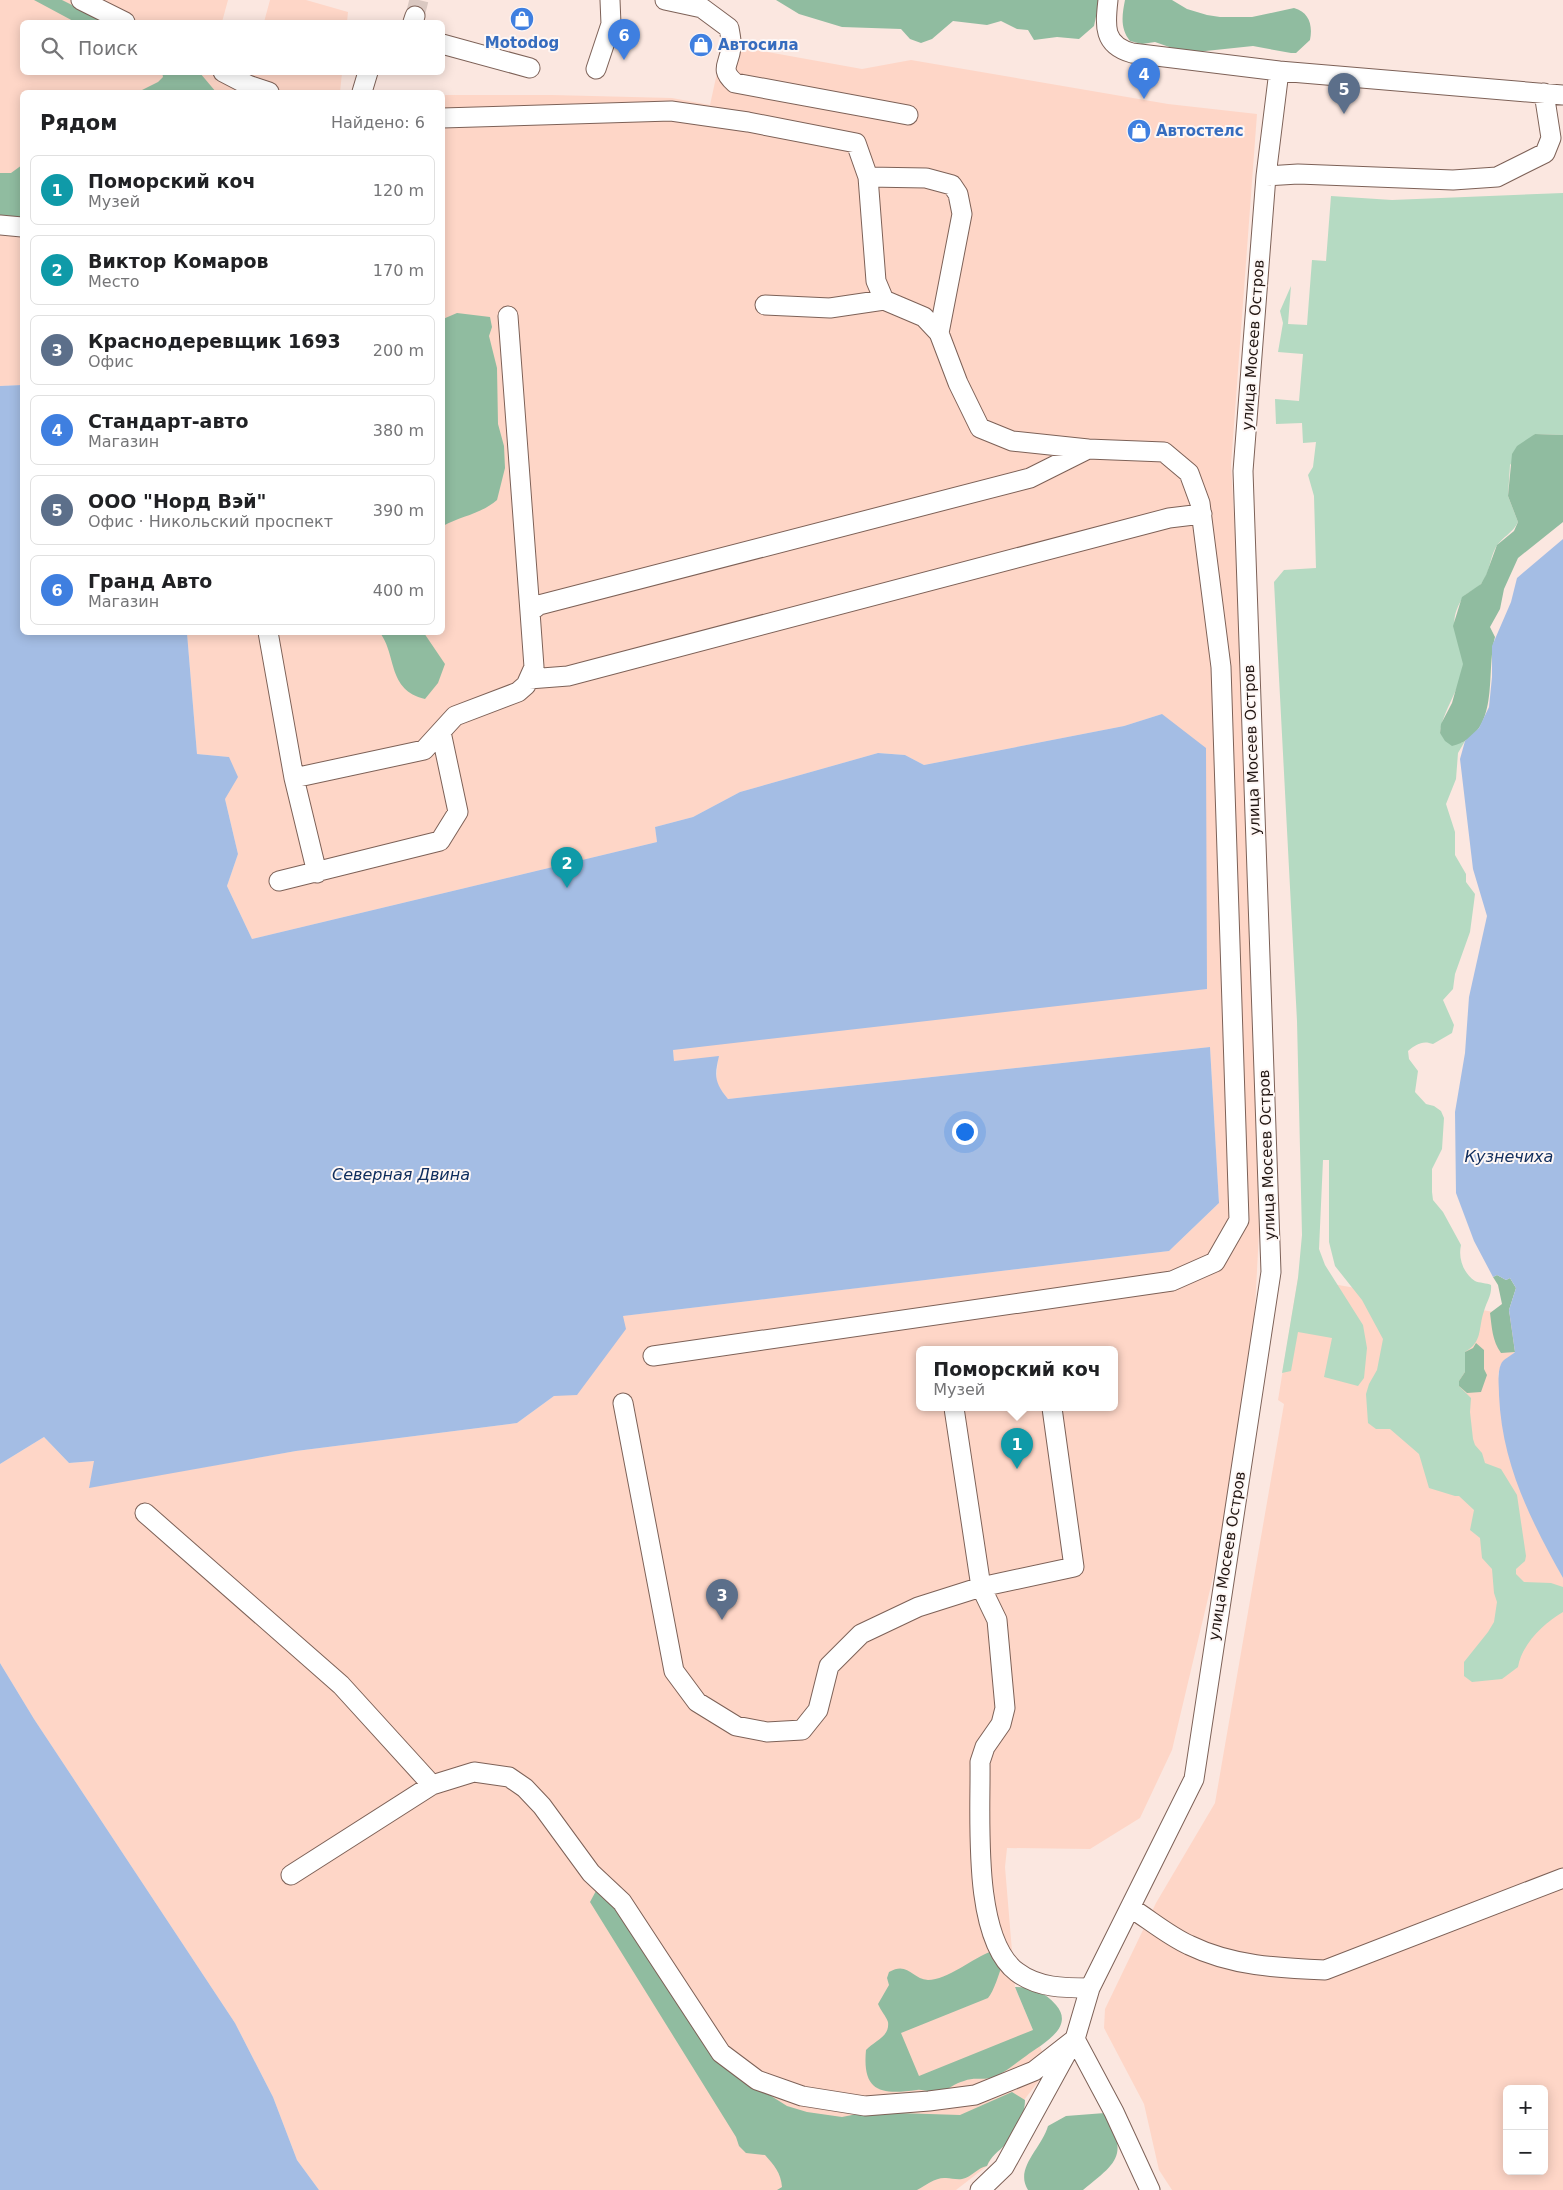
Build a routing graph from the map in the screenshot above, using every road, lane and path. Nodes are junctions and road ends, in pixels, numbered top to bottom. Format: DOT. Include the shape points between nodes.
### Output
graph roads {
  1 [pos="81,0"];
  2 [pos="610,0"];
  3 [pos="665,0"];
  4 [pos="1108,0"];
  5 [pos="121,20"];
  6 [pos="445,45"];
  7 [pos="530,68"];
  8 [pos="596,69"];
  9 [pos="1280,71"];
  10 [pos="228,75"];
  11 [pos="367,75"];
  12 [pos="262,90"];
  13 [pos="363,90"];
  14 [pos="1554,94"];
  15 [pos="908,114"];
  16 [pos="445,118"];
  17 [pos="1557,139"];
  18 [pos="1266,176"];
  19 [pos="868,177"];
  20 [pos="0,225"];
  21 [pos="20,227"];
  22 [pos="884,300"];
  23 [pos="764,305"];
  24 [pos="508,316"];
  25 [pos="939,333"];
  26 [pos="1088,449"];
  27 [pos="1202,514"];
  28 [pos="530,612"];
  29 [pos="269,635"];
  30 [pos="529,679"];
  31 [pos="440,732"];
  32 [pos="294,778"];
  33 [pos="317,873"];
  34 [pos="279,881"];
  35 [pos="653,1356"];
  36 [pos="623,1403"];
  37 [pos="954,1411"];
  38 [pos="1052,1411"];
  39 [pos="145,1513"];
  40 [pos="981,1587"];
  41 [pos="432,1785"];
  42 [pos="291,1875"];
  43 [pos="1563,1878"];
  44 [pos="1131,1908"];
  45 [pos="1090,1988"];
  46 [pos="1074,2039"];
  47 [pos="980,2190"];
  48 [pos="1150,2190"];
  1 -- 5 [label="street"];
  2 -- 8 [label="street" via="611,24"];
  3 -- 15 [label="street" via="702,8 729,28 732,46 725,70 736,83"];
  4 -- 9 [label="street" via="1106,20 1109,39 1120,50"];
  6 -- 7 [label="street"];
  9 -- 14 [label="street"];
  9 -- 18 [label="street, улица Мосеев Остров"];
  10 -- 12 [label="street"];
  11 -- 13 [label="street"];
  14 -- 17 [label="street"];
  16 -- 19 [label="street" via="671,111 856,143"];
  17 -- 18 [label="street" via="1545,153 1497,177 1454,180 1298,174"];
  18 -- 44 [label="street, улица Мосеев Остров" via="1243,471 1271,1272 1194,1779"];
  19 -- 22 [label="street" via="876,281"];
  19 -- 25 [label="street" via="926,178 952,184 958,194 962,214"];
  20 -- 21 [label="street"];
  22 -- 23 [label="street" via="830,308"];
  22 -- 25 [label="street" via="924,317"];
  24 -- 28 [label="street"];
  25 -- 26 [label="street" via="980,428 1012,441"];
  26 -- 27 [label="street" via="1164,452 1189,473"];
  26 -- 28 [label="street" via="1030,478 539,605"];
  27 -- 30 [label="street" via="1169,518 568,676"];
  27 -- 35 [label="street" via="1221,667 1239,1220 1215,1262 1172,1281"];
  28 -- 30 [label="street" via="534,667"];
  29 -- 32 [label="street"];
  30 -- 31 [label="street" via="518,692 455,716"];
  31 -- 32 [label="street" via="424,750"];
  31 -- 33 [label="street" via="458,812 440,841"];
  32 -- 33 [label="street"];
  33 -- 34 [label="street"];
  36 -- 40 [label="street" via="674,1671 697,1702 736,1726 767,1732 802,1730 818,1710 829,1666 861,1634 918,1607"];
  37 -- 40 [label="street"];
  38 -- 40 [label="street" via="1074,1567"];
  39 -- 41 [label="street" via="341,1686"];
  40 -- 45 [label="street" via="997,1620 1005,1708 1001,1724 991,1735 980,1762 981,1877 987,1921 1000,1951 1015,1971 1032,1981 1058,1988"];
  41 -- 42 [label="street"];
  41 -- 46 [label="street" via="474,1772 509,1777 524,1788 542,1806 591,1873 622,1902 721,2053 757,2080 802,2096 865,2106 929,2101 975,2095 1034,2071"];
  43 -- 44 [label="street" via="1324,1970 1232,1961 1188,1945"];
  44 -- 45 [label="street, улица Мосеев Остров"];
  45 -- 46 [label="street, улица Мосеев Остров"];
  46 -- 47 [label="street, улица Мосеев Остров" via="1004,2167"];
  46 -- 48 [label="street" via="1114,2112"];
}
